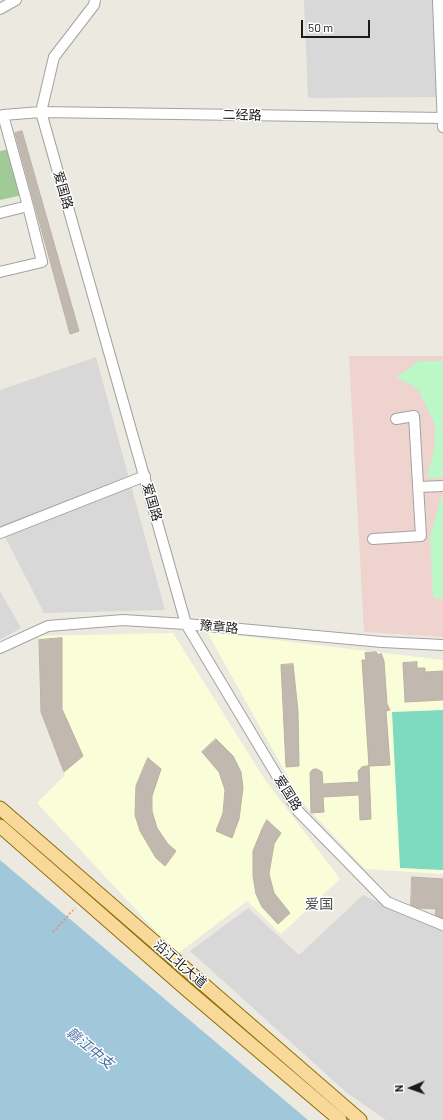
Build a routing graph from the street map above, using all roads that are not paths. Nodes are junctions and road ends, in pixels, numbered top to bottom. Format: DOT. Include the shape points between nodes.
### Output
graph roads {
  1 [pos="16,0"];
  2 [pos="95,0"];
  3 [pos="438,0"];
  4 [pos="0,9"];
  5 [pos="41,112"];
  6 [pos="443,118"];
  7 [pos="443,127"];
  8 [pos="28,206"];
  9 [pos="0,213"];
  10 [pos="0,272"];
  11 [pos="396,419"];
  12 [pos="145,476"];
  13 [pos="443,486"];
  14 [pos="418,487"];
  15 [pos="0,533"];
  16 [pos="373,539"];
  17 [pos="186,624"];
  18 [pos="443,645"];
  19 [pos="0,648"];
  20 [pos="0,808"];
  21 [pos="0,826"];
  22 [pos="443,925"];
  23 [pos="340,1120"];
  24 [pos="360,1120"];
  1 -- 4 [label="street"];
  2 -- 5 [label="street, 爱国路" via="94,5 54,57"];
  3 -- 6 [label="street"];
  5 -- 6 [label="street, 二经路"];
  5 -- 8 [label="street, 二经路" via="3,115"];
  5 -- 12 [label="street, 爱国路"];
  6 -- 7 [label="street"];
  8 -- 9 [label="street"];
  8 -- 10 [label="street" via="42,262"];
  11 -- 14 [label="street" via="414,416"];
  12 -- 15 [label="street"];
  12 -- 17 [label="street, 爱国路"];
  13 -- 14 [label="street"];
  14 -- 16 [label="street" via="421,536"];
  17 -- 18 [label="street, 豫章路"];
  17 -- 19 [label="street, 豫章路" via="123,620 48,626"];
  17 -- 22 [label="street, 爱国路" via="298,811 386,902"];
  20 -- 24 [label="main road, 沿江北大道"];
  21 -- 23 [label="main road, 沿江北大道" via="186,990"];
}
